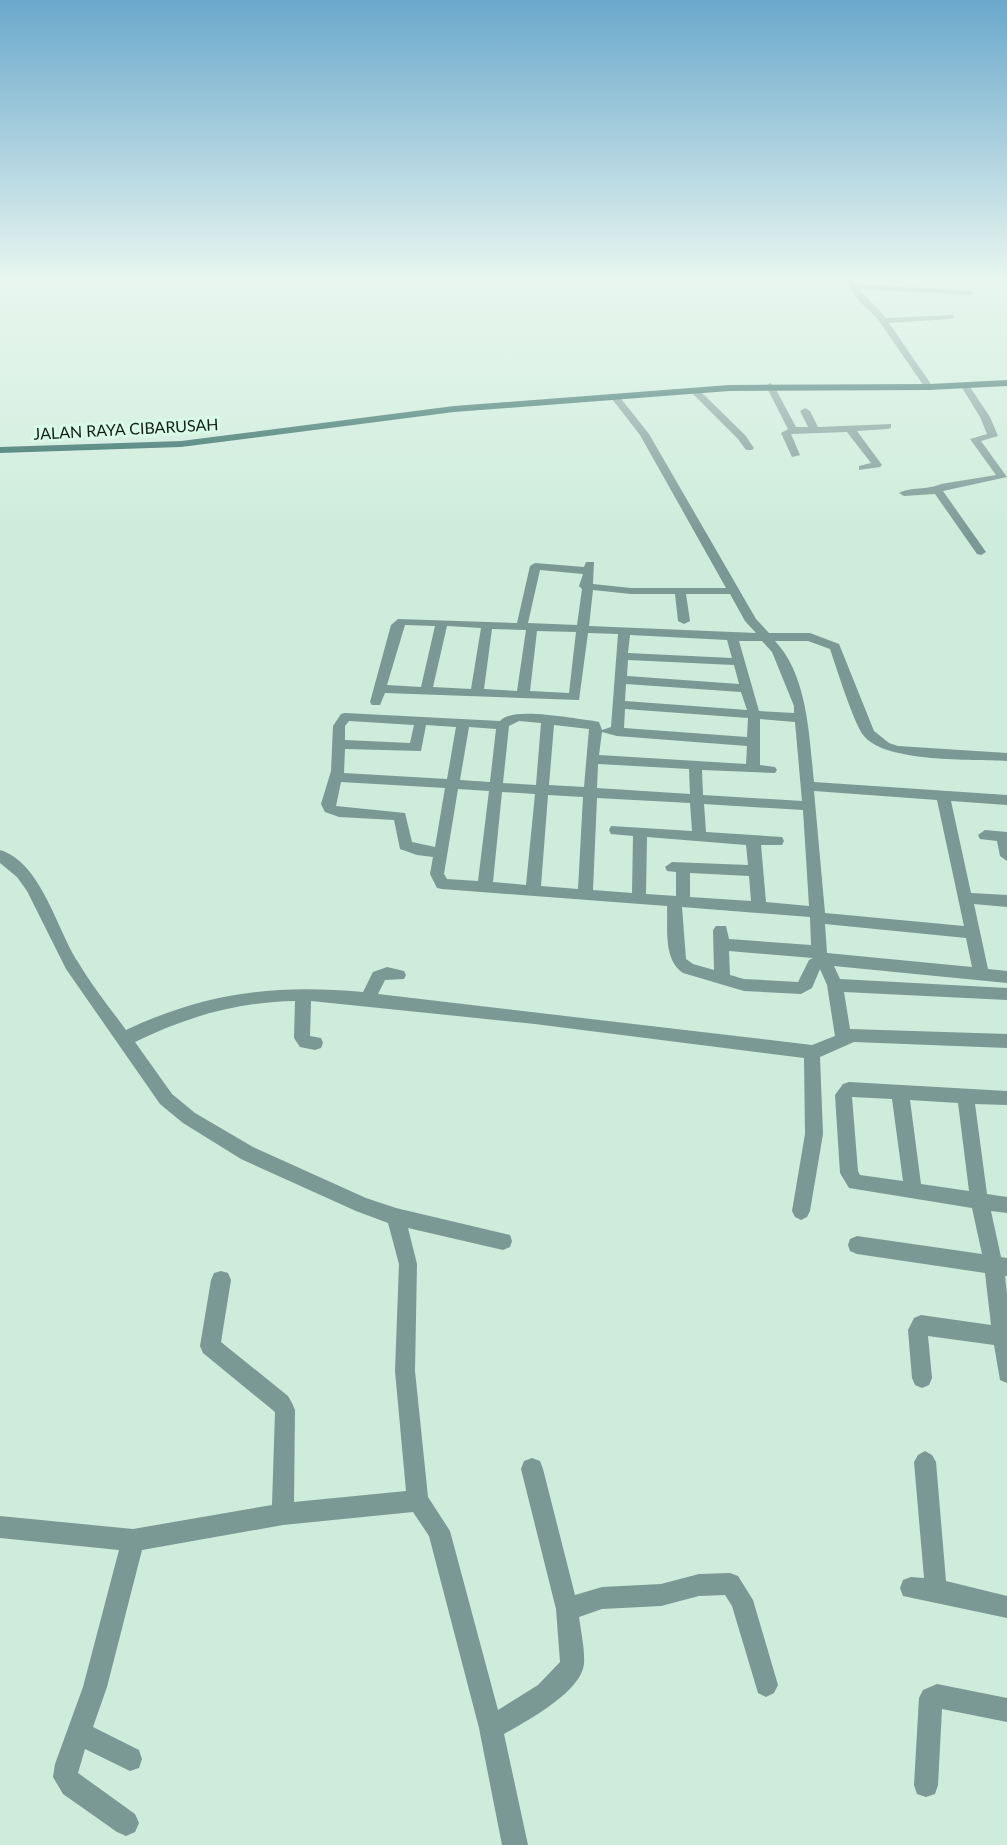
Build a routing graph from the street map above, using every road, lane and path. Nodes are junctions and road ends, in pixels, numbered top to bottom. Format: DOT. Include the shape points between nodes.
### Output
graph roads {
  1 [pos="913,365"];
  2 [pos="1007,383"];
  3 [pos="770,386"];
  4 [pos="965,386"];
  5 [pos="928,387"];
  6 [pos="695,391"];
  7 [pos="645,396"];
  8 [pos="621,398"];
  9 [pos="805,411"];
  10 [pos="888,426"];
  11 [pos="814,429"];
  12 [pos="850,429"];
  13 [pos="793,430"];
  14 [pos="749,448"];
  15 [pos="0,449"];
  16 [pos="795,455"];
  17 [pos="862,468"];
  18 [pos="938,491"];
  19 [pos="904,492"];
  20 [pos="981,552"];
  21 [pos="585,586"];
  22 [pos="733,591"];
  23 [pos="680,592"];
  24 [pos="684,621"];
  25 [pos="442,622"];
  26 [pos="487,624"];
  27 [pos="527,626"];
  28 [pos="580,627"];
  29 [pos="624,631"];
  30 [pos="732,637"];
  31 [pos="777,637"];
  32 [pos="623,656"];
  33 [pos="739,662"];
  34 [pos="622,680"];
  35 [pos="746,687"];
  36 [pos="426,692"];
  37 [pos="477,693"];
  38 [pos="523,695"];
  39 [pos="620,705"];
  40 [pos="754,714"];
  41 [pos="802,718"];
  42 [pos="421,720"];
  43 [pos="548,720"];
  44 [pos="463,723"];
  45 [pos="503,725"];
  46 [pos="596,731"];
  47 [pos="617,732"];
  48 [pos="755,742"];
  49 [pos="338,744"];
  50 [pos="1007,757"];
  51 [pos="592,759"];
  52 [pos="695,765"];
  53 [pos="753,768"];
  54 [pos="770,770"];
  55 [pos="337,777"];
  56 [pos="454,784"];
  57 [pos="807,786"];
  58 [pos="498,787"];
  59 [pos="541,789"];
  60 [pos="590,793"];
  61 [pos="943,795"];
  62 [pos="698,799"];
  63 [pos="1007,800"];
  64 [pos="809,806"];
  65 [pos="616,830"];
  66 [pos="640,832"];
  67 [pos="699,836"];
  68 [pos="985,836"];
  69 [pos="1005,837"];
  70 [pos="753,840"];
  71 [pos="777,841"];
  72 [pos="441,853"];
  73 [pos="0,855"];
  74 [pos="1007,855"];
  75 [pos="756,872"];
  76 [pos="485,887"];
  77 [pos="533,890"];
  78 [pos="585,894"];
  79 [pos="639,898"];
  80 [pos="966,898"];
  81 [pos="1007,901"];
  82 [pos="679,902"];
  83 [pos="759,908"];
  84 [pos="817,915"];
  85 [pos="972,933"];
  86 [pos="821,956"];
  87 [pos="981,974"];
  88 [pos="398,975"];
  89 [pos="722,977"];
  90 [pos="1007,977"];
  91 [pos="835,985"];
  92 [pos="1007,994"];
  93 [pos="303,995"];
  94 [pos="367,1000"];
  95 [pos="843,1037"];
  96 [pos="124,1039"];
  97 [pos="1007,1041"];
  98 [pos="315,1044"];
  99 [pos="812,1052"];
  100 [pos="900,1092"];
  101 [pos="966,1097"];
  102 [pos="1007,1098"];
  103 [pos="913,1190"];
  104 [pos="979,1200"];
  105 [pos="1007,1205"];
  106 [pos="801,1211"];
  107 [pos="396,1217"];
  108 [pos="503,1241"];
  109 [pos="857,1245"];
  110 [pos="1001,1266"];
  111 [pos="221,1280"];
  112 [pos="1004,1337"];
  113 [pos="1007,1373"];
  114 [pos="922,1378"];
  115 [pos="925,1462"];
  116 [pos="532,1469"];
  117 [pos="418,1501"];
  118 [pos="283,1514"];
  119 [pos="0,1527"];
  120 [pos="133,1540"];
  121 [pos="911,1588"];
  122 [pos="936,1590"];
  123 [pos="1007,1607"];
  124 [pos="567,1609"];
  125 [pos="766,1685"];
  126 [pos="1007,1710"];
  127 [pos="491,1728"];
  128 [pos="79,1733"];
  129 [pos="130,1759"];
  130 [pos="926,1785"];
  131 [pos="126,1823"];
  132 [pos="515,1845"];
  1 -- 5 [label="street"];
  2 -- 4 [label="main road, JALAN RAYA CIBARUSAH"];
  2 -- 5 [label="main road, JALAN RAYA CIBARUSAH"];
  3 -- 5 [label="main road, JALAN RAYA CIBARUSAH"];
  3 -- 6 [label="main road, JALAN RAYA CIBARUSAH"];
  3 -- 13 [label="street"];
  4 -- 5 [label="main road, JALAN RAYA CIBARUSAH"];
  4 -- 18 [label="street" via="993,436 975,440 1002,477 941,487"];
  5 -- 7 [label="main road, JALAN RAYA CIBARUSAH" via="769,385"];
  6 -- 7 [label="main road, JALAN RAYA CIBARUSAH"];
  6 -- 14 [label="street"];
  7 -- 8 [label="main road, JALAN RAYA CIBARUSAH"];
  8 -- 15 [label="main road, JALAN RAYA CIBARUSAH" via="435,411 181,444"];
  8 -- 22 [label="street"];
  9 -- 11 [label="street"];
  10 -- 12 [label="street"];
  11 -- 12 [label="street"];
  11 -- 13 [label="street"];
  12 -- 17 [label="street" via="878,465"];
  13 -- 16 [label="street" via="786,433"];
  18 -- 19 [label="street"];
  18 -- 20 [label="street"];
  21 -- 23 [label="street"];
  21 -- 27 [label="street" via="589,567 536,566"];
  21 -- 28 [label="street"];
  22 -- 23 [label="street"];
  22 -- 31 [label="street" via="754,625"];
  23 -- 24 [label="street"];
  25 -- 26 [label="street"];
  25 -- 36 [label="street"];
  25 -- 36 [label="street" via="410,620 397,625 378,696"];
  26 -- 27 [label="street"];
  26 -- 37 [label="street"];
  27 -- 28 [label="street"];
  27 -- 38 [label="street"];
  28 -- 29 [label="street"];
  28 -- 38 [label="street" via="575,697"];
  29 -- 30 [label="street"];
  29 -- 32 [label="street"];
  30 -- 31 [label="street"];
  30 -- 33 [label="street"];
  31 -- 41 [label="street" via="778,651"];
  31 -- 50 [label="street" via="810,637 835,647 868,733 884,746"];
  32 -- 33 [label="street"];
  32 -- 34 [label="street"];
  33 -- 35 [label="street"];
  34 -- 35 [label="street"];
  34 -- 39 [label="street"];
  35 -- 40 [label="street"];
  36 -- 37 [label="street"];
  37 -- 38 [label="street"];
  39 -- 40 [label="street"];
  39 -- 47 [label="street"];
  40 -- 41 [label="street"];
  40 -- 48 [label="street"];
  41 -- 57 [label="street"];
  42 -- 44 [label="street"];
  42 -- 49 [label="street" via="345,717 339,726"];
  42 -- 49 [label="street" via="416,748"];
  43 -- 45 [label="street" via="512,717"];
  43 -- 46 [label="street" via="590,724"];
  43 -- 59 [label="street"];
  44 -- 45 [label="street"];
  44 -- 56 [label="street"];
  45 -- 58 [label="street"];
  46 -- 47 [label="street"];
  46 -- 51 [label="street"];
  47 -- 48 [label="street"];
  48 -- 53 [label="street"];
  49 -- 55 [label="street"];
  51 -- 52 [label="street"];
  51 -- 60 [label="street"];
  52 -- 53 [label="street"];
  52 -- 62 [label="street"];
  53 -- 54 [label="street"];
  55 -- 56 [label="street"];
  55 -- 72 [label="street" via="328,804 331,810 400,816 405,844"];
  56 -- 58 [label="street"];
  56 -- 72 [label="street"];
  57 -- 61 [label="street"];
  57 -- 64 [label="street"];
  58 -- 59 [label="street"];
  58 -- 76 [label="street"];
  59 -- 60 [label="street"];
  59 -- 77 [label="street"];
  60 -- 62 [label="street"];
  60 -- 78 [label="street"];
  61 -- 63 [label="street"];
  61 -- 80 [label="street"];
  62 -- 64 [label="street"];
  62 -- 67 [label="street"];
  64 -- 84 [label="street"];
  65 -- 66 [label="street"];
  66 -- 67 [label="street"];
  66 -- 79 [label="street"];
  67 -- 70 [label="street"];
  68 -- 69 [label="street"];
  69 -- 74 [label="street"];
  70 -- 71 [label="street"];
  70 -- 75 [label="street"];
  72 -- 76 [label="street" via="437,874 442,884"];
  73 -- 96 [label="street" via="33,888 71,964"];
  75 -- 82 [label="street" via="677,868"];
  75 -- 83 [label="street"];
  76 -- 77 [label="street"];
  77 -- 78 [label="street"];
  78 -- 79 [label="street"];
  79 -- 82 [label="street"];
  80 -- 81 [label="street"];
  80 -- 85 [label="street"];
  82 -- 83 [label="street"];
  82 -- 89 [label="street" via="680,963 688,969"];
  83 -- 84 [label="street"];
  84 -- 85 [label="street"];
  84 -- 86 [label="street"];
  85 -- 87 [label="street"];
  86 -- 87 [label="street"];
  86 -- 89 [label="street" via="806,984 798,988 744,984"];
  86 -- 89 [label="street" via="721,937"];
  86 -- 91 [label="street"];
  87 -- 90 [label="street"];
  88 -- 94 [label="street" via="379,976"];
  91 -- 92 [label="street"];
  91 -- 95 [label="street"];
  93 -- 94 [label="street"];
  93 -- 96 [label="street" via="231,1000 153,1025"];
  93 -- 98 [label="street" via="302,1038"];
  94 -- 99 [label="street"];
  95 -- 97 [label="street"];
  95 -- 99 [label="street" via="831,1048"];
  96 -- 107 [label="street" via="166,1100 189,1118 247,1152"];
  99 -- 106 [label="street" via="814,1134"];
  100 -- 101 [label="street"];
  100 -- 103 [label="street"];
  100 -- 103 [label="street" via="843,1092 849,1173 855,1182"];
  101 -- 102 [label="street"];
  101 -- 104 [label="street"];
  103 -- 104 [label="street"];
  104 -- 105 [label="street"];
  104 -- 110 [label="street"];
  107 -- 108 [label="street"];
  107 -- 117 [label="street" via="408,1264 405,1371"];
  109 -- 110 [label="street"];
  110 -- 112 [label="street"];
  111 -- 118 [label="street" via="210,1346 285,1410"];
  112 -- 113 [label="street"];
  112 -- 114 [label="street" via="921,1325 918,1330"];
  115 -- 122 [label="street"];
  116 -- 124 [label="street"];
  117 -- 118 [label="street"];
  117 -- 127 [label="street" via="439,1531"];
  118 -- 120 [label="street"];
  119 -- 120 [label="street"];
  120 -- 128 [label="street" via="95,1687"];
  121 -- 122 [label="street"];
  122 -- 123 [label="street"];
  124 -- 125 [label="street" via="586,1600 661,1595 699,1585 730,1584 742,1600"];
  124 -- 127 [label="street" via="572,1652 569,1671 527,1707"];
  126 -- 130 [label="street" via="931,1698"];
  127 -- 132 [label="street"];
  128 -- 129 [label="street"];
  128 -- 131 [label="street" via="67,1764 67,1780"];
}
